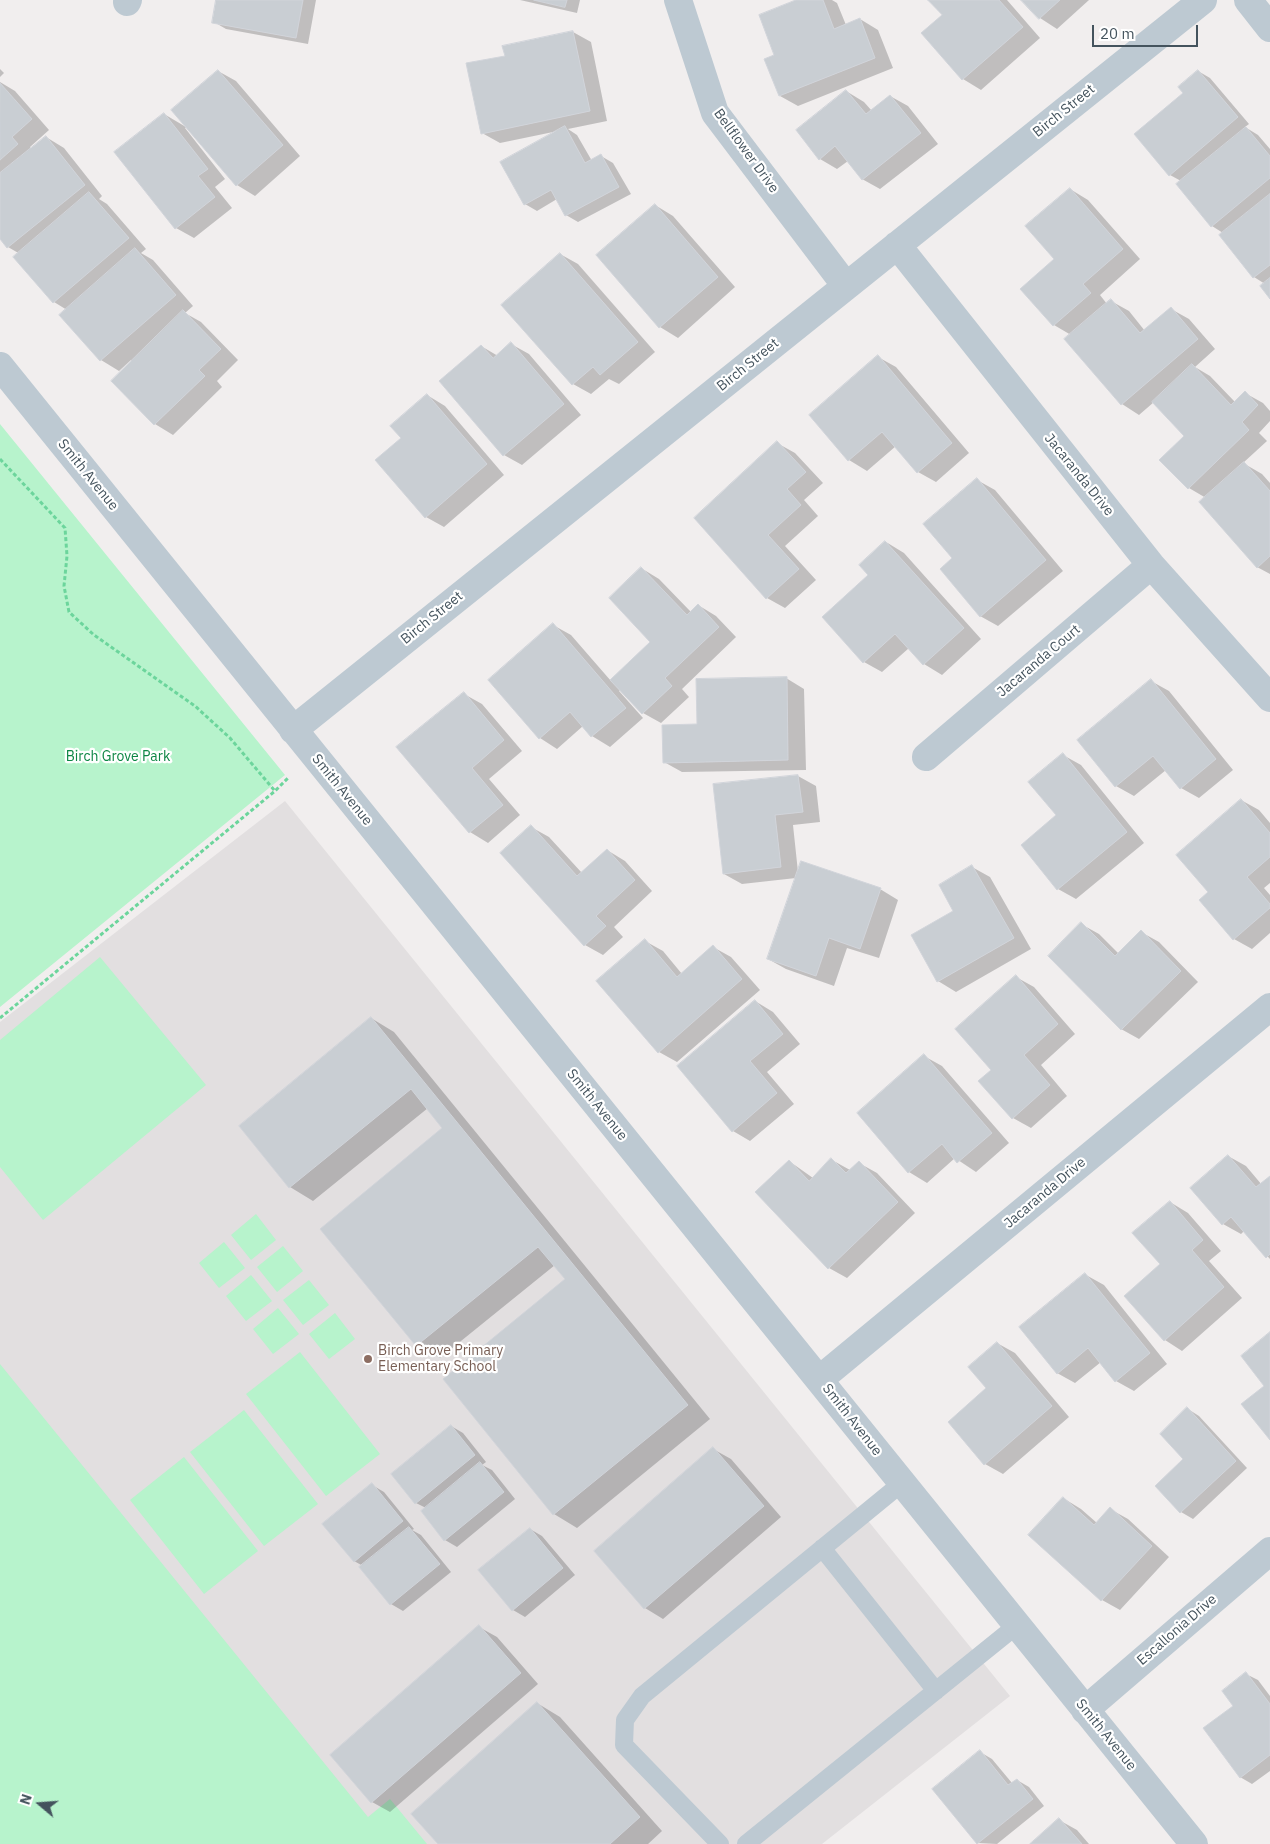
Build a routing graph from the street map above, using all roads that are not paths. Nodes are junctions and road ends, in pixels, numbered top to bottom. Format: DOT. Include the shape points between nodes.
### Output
graph roads {
  1 [pos="678,0"];
  2 [pos="1203,0"];
  3 [pos="1248,0"];
  4 [pos="1270,28"];
  5 [pos="897,245"];
  6 [pos="846,286"];
  7 [pos="0,366"];
  8 [pos="1151,565"];
  9 [pos="1270,698"];
  10 [pos="293,730"];
  11 [pos="926,757"];
  12 [pos="1270,1007"];
  13 [pos="820,1379"];
  14 [pos="902,1483"];
  15 [pos="822,1548"];
  16 [pos="1270,1551"];
  17 [pos="1016,1626"];
  18 [pos="936,1691"];
  19 [pos="1085,1710"];
  20 [pos="720,1844"];
  21 [pos="746,1844"];
  22 [pos="1194,1844"];
  1 -- 6 [label="street, Bellflower Drive" via="715,113"];
  2 -- 5 [label="street, Birch Street"];
  3 -- 4 [label="street"];
  5 -- 6 [label="street, Birch Street"];
  5 -- 8 [label="street, Jacaranda Drive"];
  6 -- 10 [label="street, Birch Street"];
  7 -- 10 [label="street, Smith Avenue"];
  8 -- 9 [label="street, Jacaranda Drive"];
  8 -- 11 [label="street, Jacaranda Court"];
  10 -- 13 [label="street, Smith Avenue"];
  12 -- 13 [label="street, Jacaranda Drive"];
  13 -- 14 [label="street, Smith Avenue"];
  14 -- 15 [label="lane"];
  14 -- 17 [label="street, Smith Avenue"];
  15 -- 18 [label="lane"];
  15 -- 20 [label="lane" via="642,1696 625,1720 624,1745"];
  16 -- 19 [label="street, Escallonia Drive"];
  17 -- 18 [label="lane"];
  17 -- 19 [label="street, Smith Avenue"];
  18 -- 21 [label="lane"];
  19 -- 22 [label="street, Smith Avenue"];
}
